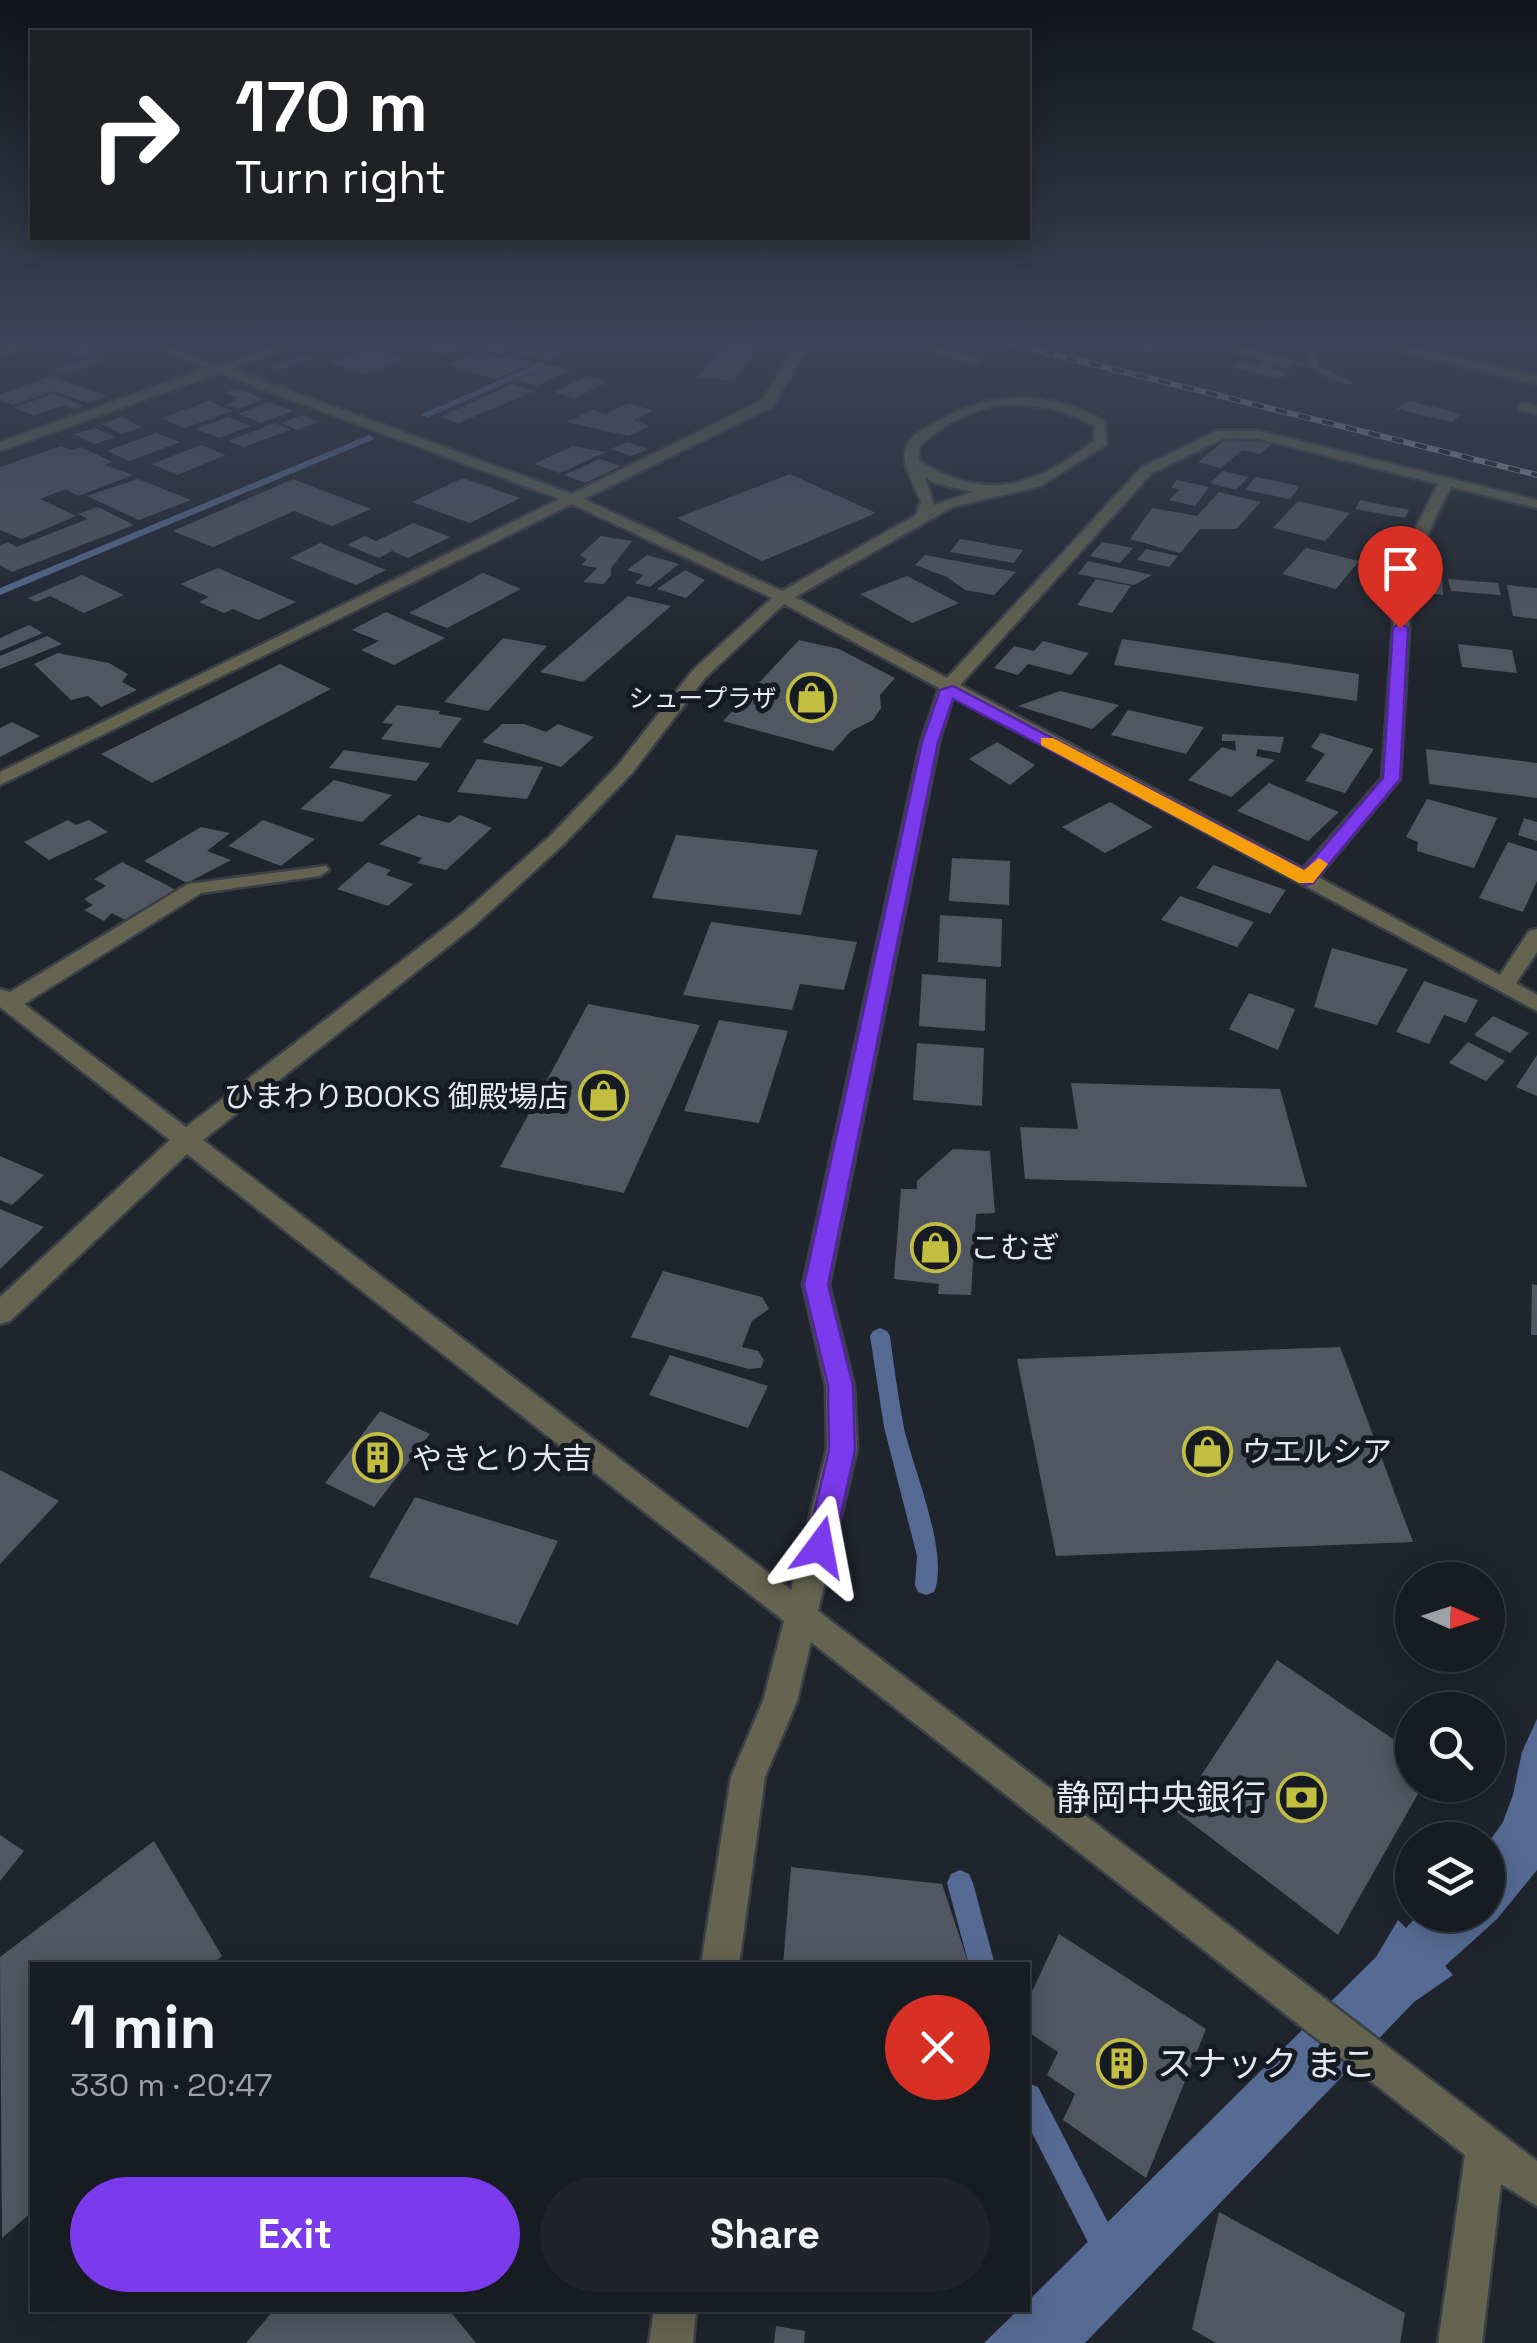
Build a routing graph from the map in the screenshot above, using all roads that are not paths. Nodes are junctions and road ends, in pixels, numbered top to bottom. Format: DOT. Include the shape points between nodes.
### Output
graph roads {
  1 [pos="438,449"];
  2 [pos="672,449"];
  3 [pos="912,449"];
  4 [pos="1091,449"];
  5 [pos="1190,449"];
  6 [pos="1314,449"];
  7 [pos="912,463"];
  8 [pos="1446,482"];
  9 [pos="990,491"];
  10 [pos="570,498"];
  11 [pos="1537,504"];
  12 [pos="923,517"];
  13 [pos="782,597"];
  14 [pos="948,690"];
  15 [pos="0,779"];
  16 [pos="319,870"];
  17 [pos="1306,879"];
  18 [pos="1537,936"];
  19 [pos="1504,986"];
  20 [pos="5,1000"];
  21 [pos="1537,1004"];
  22 [pos="187,1139"];
  23 [pos="0,1313"];
  24 [pos="803,1615"];
  25 [pos="720,1962"];
  26 [pos="1486,2146"];
  27 [pos="1537,2186"];
  28 [pos="675,2312"];
  29 [pos="671,2343"];
  30 [pos="1460,2343"];
  1 -- 10 [label="street"];
  2 -- 10 [label="street"];
  3 -- 7 [label="street"];
  4 -- 9 [label="street" via="1032,484"];
  5 -- 14 [label="street" via="1147,470"];
  6 -- 8 [label="street"];
  7 -- 9 [label="street" via="940,480"];
  7 -- 12 [label="street" via="928,502"];
  8 -- 11 [label="street"];
  8 -- 17 [label="street" via="1400,574 1392,779"];
  9 -- 12 [label="street"];
  10 -- 13 [label="street"];
  10 -- 15 [label="street"];
  12 -- 13 [label="street"];
  13 -- 14 [label="street"];
  13 -- 22 [label="street" via="699,674 557,840 466,921"];
  14 -- 17 [label="street"];
  14 -- 24 [label="street" via="930,742 816,1285 840,1386 842,1450"];
  16 -- 20 [label="street" via="194,888"];
  17 -- 19 [label="street"];
  18 -- 19 [label="street"];
  19 -- 21 [label="street"];
  20 -- 22 [label="street"];
  22 -- 23 [label="street"];
  22 -- 24 [label="street"];
  24 -- 25 [label="street" via="780,1701 748,1776"];
  24 -- 26 [label="street"];
  26 -- 27 [label="street"];
  26 -- 30 [label="street"];
  28 -- 29 [label="street"];
}
